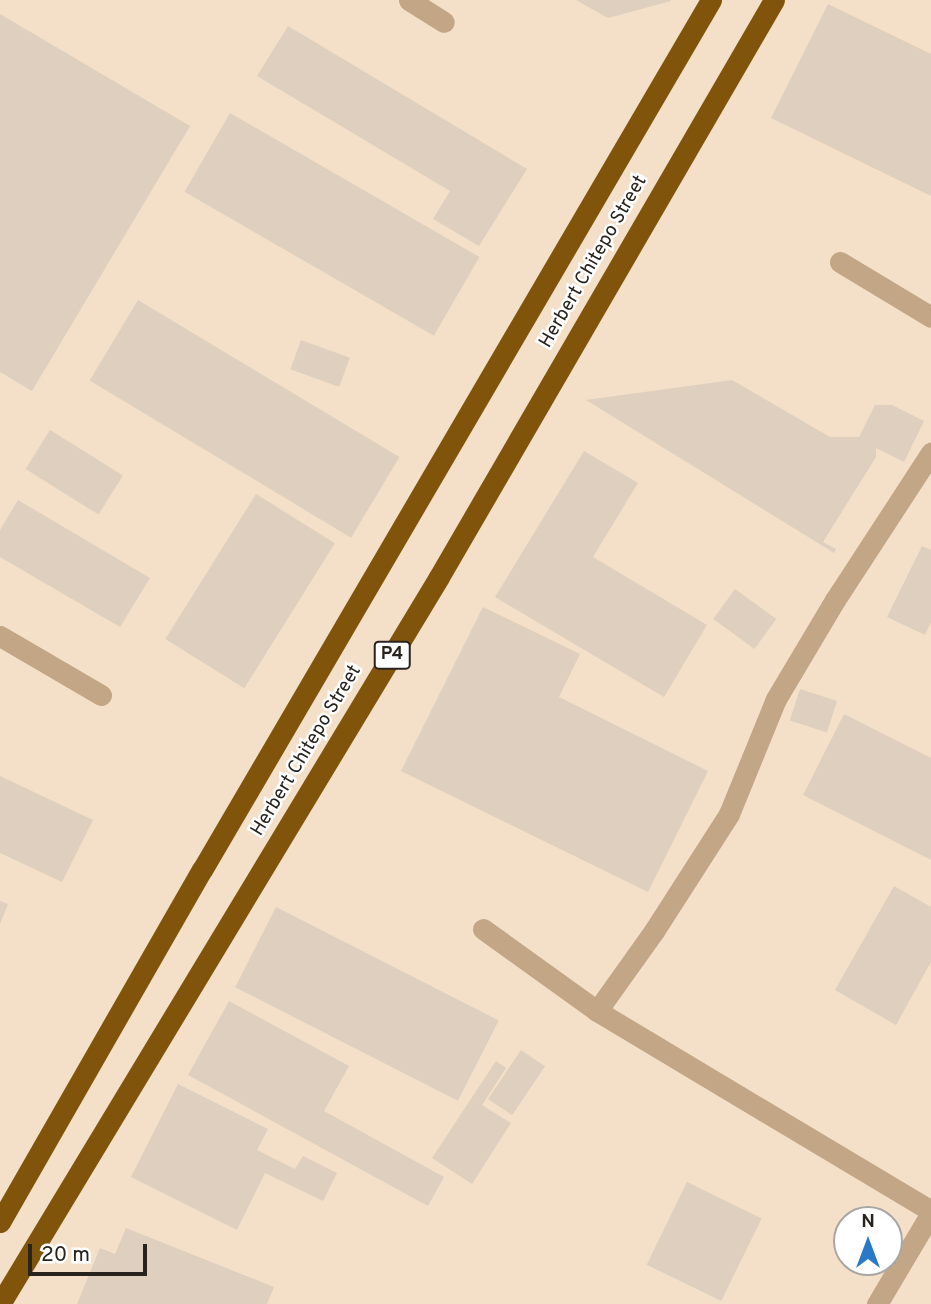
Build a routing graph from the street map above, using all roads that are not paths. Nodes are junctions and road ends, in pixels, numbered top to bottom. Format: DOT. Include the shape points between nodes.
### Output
graph roads {
  1 [pos="409,0"];
  2 [pos="711,0"];
  3 [pos="774,0"];
  4 [pos="444,22"];
  5 [pos="841,262"];
  6 [pos="931,317"];
  7 [pos="931,453"];
  8 [pos="0,636"];
  9 [pos="101,695"];
  10 [pos="483,929"];
  11 [pos="597,1011"];
  12 [pos="931,1212"];
  13 [pos="0,1222"];
  14 [pos="0,1304"];
  15 [pos="877,1304"];
  1 -- 4 [label="street"];
  2 -- 13 [label="highway, Herbert Chitepo Street"];
  3 -- 14 [label="highway, Herbert Chitepo Street / P4" via="439,577"];
  5 -- 6 [label="street"];
  7 -- 11 [label="street" via="776,699 729,814"];
  8 -- 9 [label="street"];
  10 -- 11 [label="street"];
  11 -- 12 [label="street"];
  12 -- 15 [label="street"];
}
